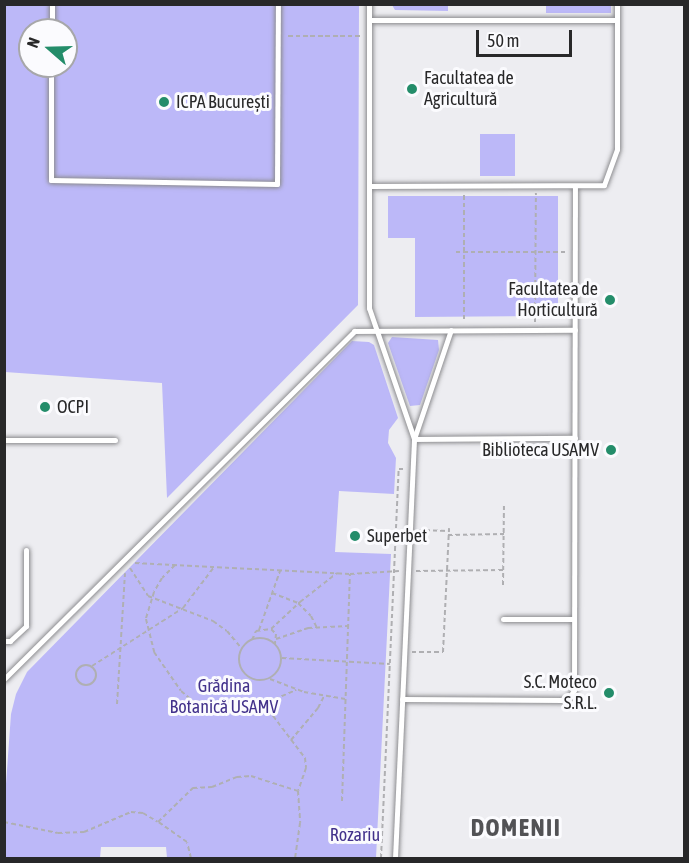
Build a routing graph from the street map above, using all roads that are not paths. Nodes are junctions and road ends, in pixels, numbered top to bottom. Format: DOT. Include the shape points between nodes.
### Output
graph roads {
  1 [pos="278,4"];
  2 [pos="369,4"];
  3 [pos="617,4"];
  4 [pos="369,20"];
  5 [pos="617,20"];
  6 [pos="51,78"];
  7 [pos="369,186"];
  8 [pos="575,187"];
  9 [pos="378,330"];
  10 [pos="451,330"];
  11 [pos="575,330"];
  12 [pos="575,438"];
  13 [pos="414,439"];
  14 [pos="4,440"];
  15 [pos="115,440"];
  16 [pos="26,550"];
  17 [pos="504,619"];
  18 [pos="574,619"];
  19 [pos="4,641"];
  20 [pos="4,679"];
  21 [pos="402,699"];
  22 [pos="395,858"];
  1 -- 6 [label="lane" via="277,184 51,180"];
  2 -- 4 [label="lane"];
  3 -- 5 [label="lane"];
  4 -- 5 [label="lane"];
  4 -- 7 [label="lane"];
  5 -- 8 [label="lane" via="617,149 604,185"];
  7 -- 8 [label="lane"];
  7 -- 9 [label="lane" via="369,309"];
  8 -- 11 [label="lane"];
  9 -- 10 [label="lane"];
  9 -- 13 [label="lane"];
  9 -- 20 [label="lane" via="354,331"];
  10 -- 11 [label="lane"];
  10 -- 13 [label="lane"];
  11 -- 12 [label="lane"];
  12 -- 13 [label="lane"];
  12 -- 18 [label="lane"];
  13 -- 21 [label="lane"];
  14 -- 15 [label="lane"];
  16 -- 19 [label="lane" via="26,626"];
  17 -- 18 [label="lane"];
  18 -- 21 [label="lane" via="574,690 569,698"];
  21 -- 22 [label="lane"];
}
